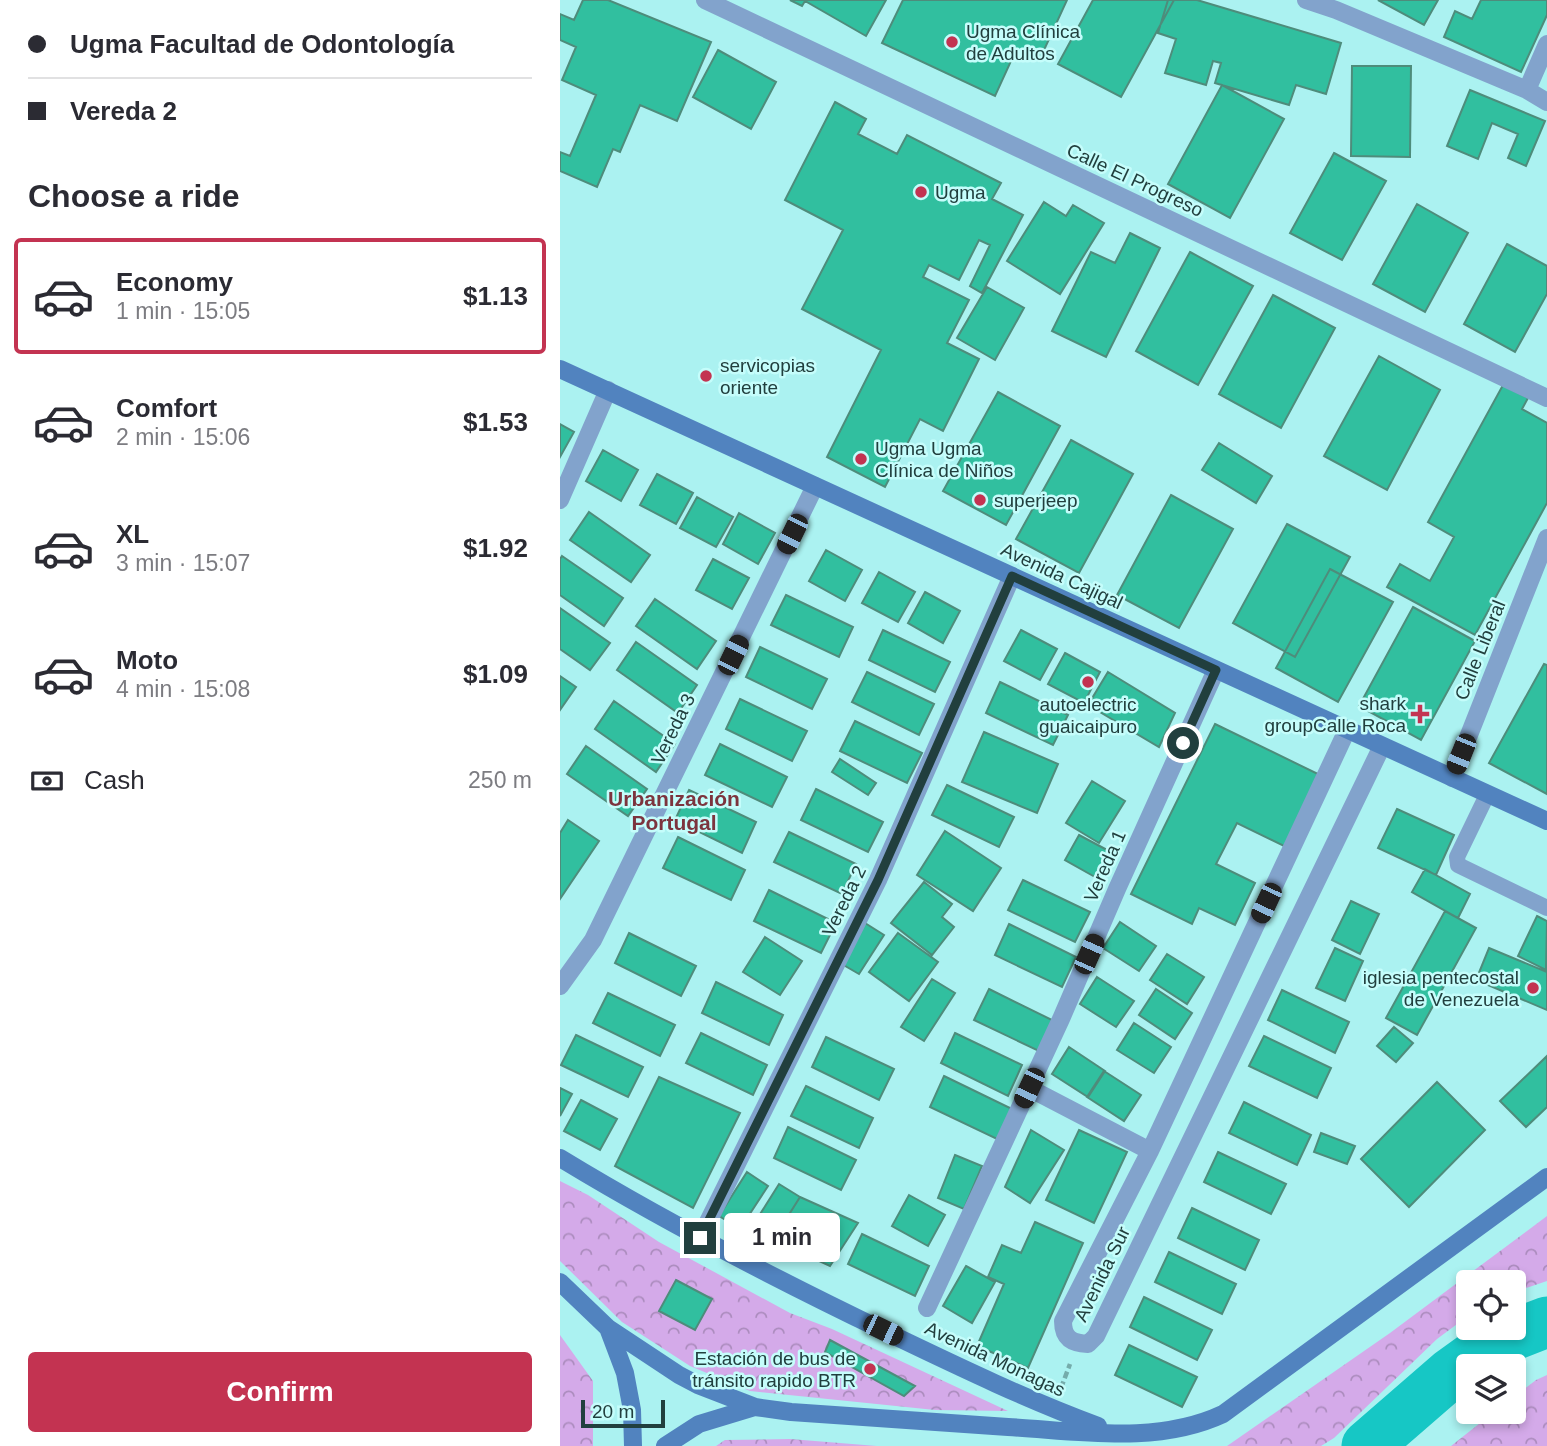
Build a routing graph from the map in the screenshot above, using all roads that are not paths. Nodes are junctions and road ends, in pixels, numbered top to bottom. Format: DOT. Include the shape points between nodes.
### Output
graph roads {
  1 [pos="705,0"];
  2 [pos="1306,0"];
  3 [pos="1547,44"];
  4 [pos="1527,90"];
  5 [pos="1547,102"];
  6 [pos="560,369"];
  7 [pos="608,390"];
  8 [pos="1547,398"];
  9 [pos="815,486"];
  10 [pos="560,499"];
  11 [pos="1547,538"];
  12 [pos="1012,576"];
  13 [pos="1216,670"];
  14 [pos="1346,730"];
  15 [pos="1382,746"];
  16 [pos="1452,778"];
  17 [pos="1487,795"];
  18 [pos="1508,804"];
  19 [pos="1547,821"];
  20 [pos="1547,827"];
  21 [pos="1547,908"];
  22 [pos="560,986"];
  23 [pos="1029,1088"];
  24 [pos="1150,1151"];
  25 [pos="560,1158"];
  26 [pos="1547,1177"];
  27 [pos="700,1238"];
  28 [pos="560,1282"];
  29 [pos="927,1308"];
  30 [pos="608,1328"];
  31 [pos="755,1406"];
  32 [pos="1119,1434"];
  33 [pos="633,1446"];
  34 [pos="665,1446"];
  1 -- 8 [label="street, Calle El Progreso"];
  2 -- 4 [label="street"];
  3 -- 4 [label="street"];
  4 -- 5 [label="street"];
  6 -- 7 [label="main road, Avenida Cajigal"];
  7 -- 9 [label="main road, Avenida Cajigal"];
  7 -- 10 [label="street"];
  9 -- 12 [label="main road, Avenida Cajigal"];
  9 -- 22 [label="street, Vereda 3" via="593,940"];
  11 -- 16 [label="street, Calle Liberal"];
  12 -- 13 [label="main road, Avenida Cajigal"];
  12 -- 27 [label="street, Vereda 2" via="878,880"];
  13 -- 14 [label="main road, Avenida Cajigal"];
  13 -- 23 [label="street, Vereda 1"];
  14 -- 15 [label="main road, Avenida Cajigal"];
  14 -- 24 [label="street, Avenida Sur"];
  15 -- 16 [label="main road, Avenida Cajigal"];
  15 -- 24 [label="street, Avenida Sur" via="1096,1336 1088,1344 1079,1344 1067,1338 1063,1321"];
  16 -- 17 [label="main road, Avenida Cajigal"];
  17 -- 18 [label="main road, Avenida Cajigal"];
  17 -- 21 [label="lane" via="1457,857 1458,865"];
  18 -- 19 [label="main road, Avenida Cajigal"];
  18 -- 20 [label="main road"];
  23 -- 24 [label="street"];
  23 -- 29 [label="street, Vereda 1"];
  25 -- 27 [label="main road, Avenida Monagas"];
  26 -- 32 [label="main road, Avenida Monagas" via="1223,1414 1181,1429"];
  27 -- 32 [label="main road, Avenida Monagas" via="1004,1389"];
  28 -- 30 [label="main road, Avenida Monagas"];
  30 -- 31 [label="main road, Avenida Monagas" via="679,1375"];
  30 -- 33 [label="main road" via="625,1373"];
  31 -- 32 [label="main road, Avenida Monagas"];
  31 -- 34 [label="main road" via="699,1424"];
}
